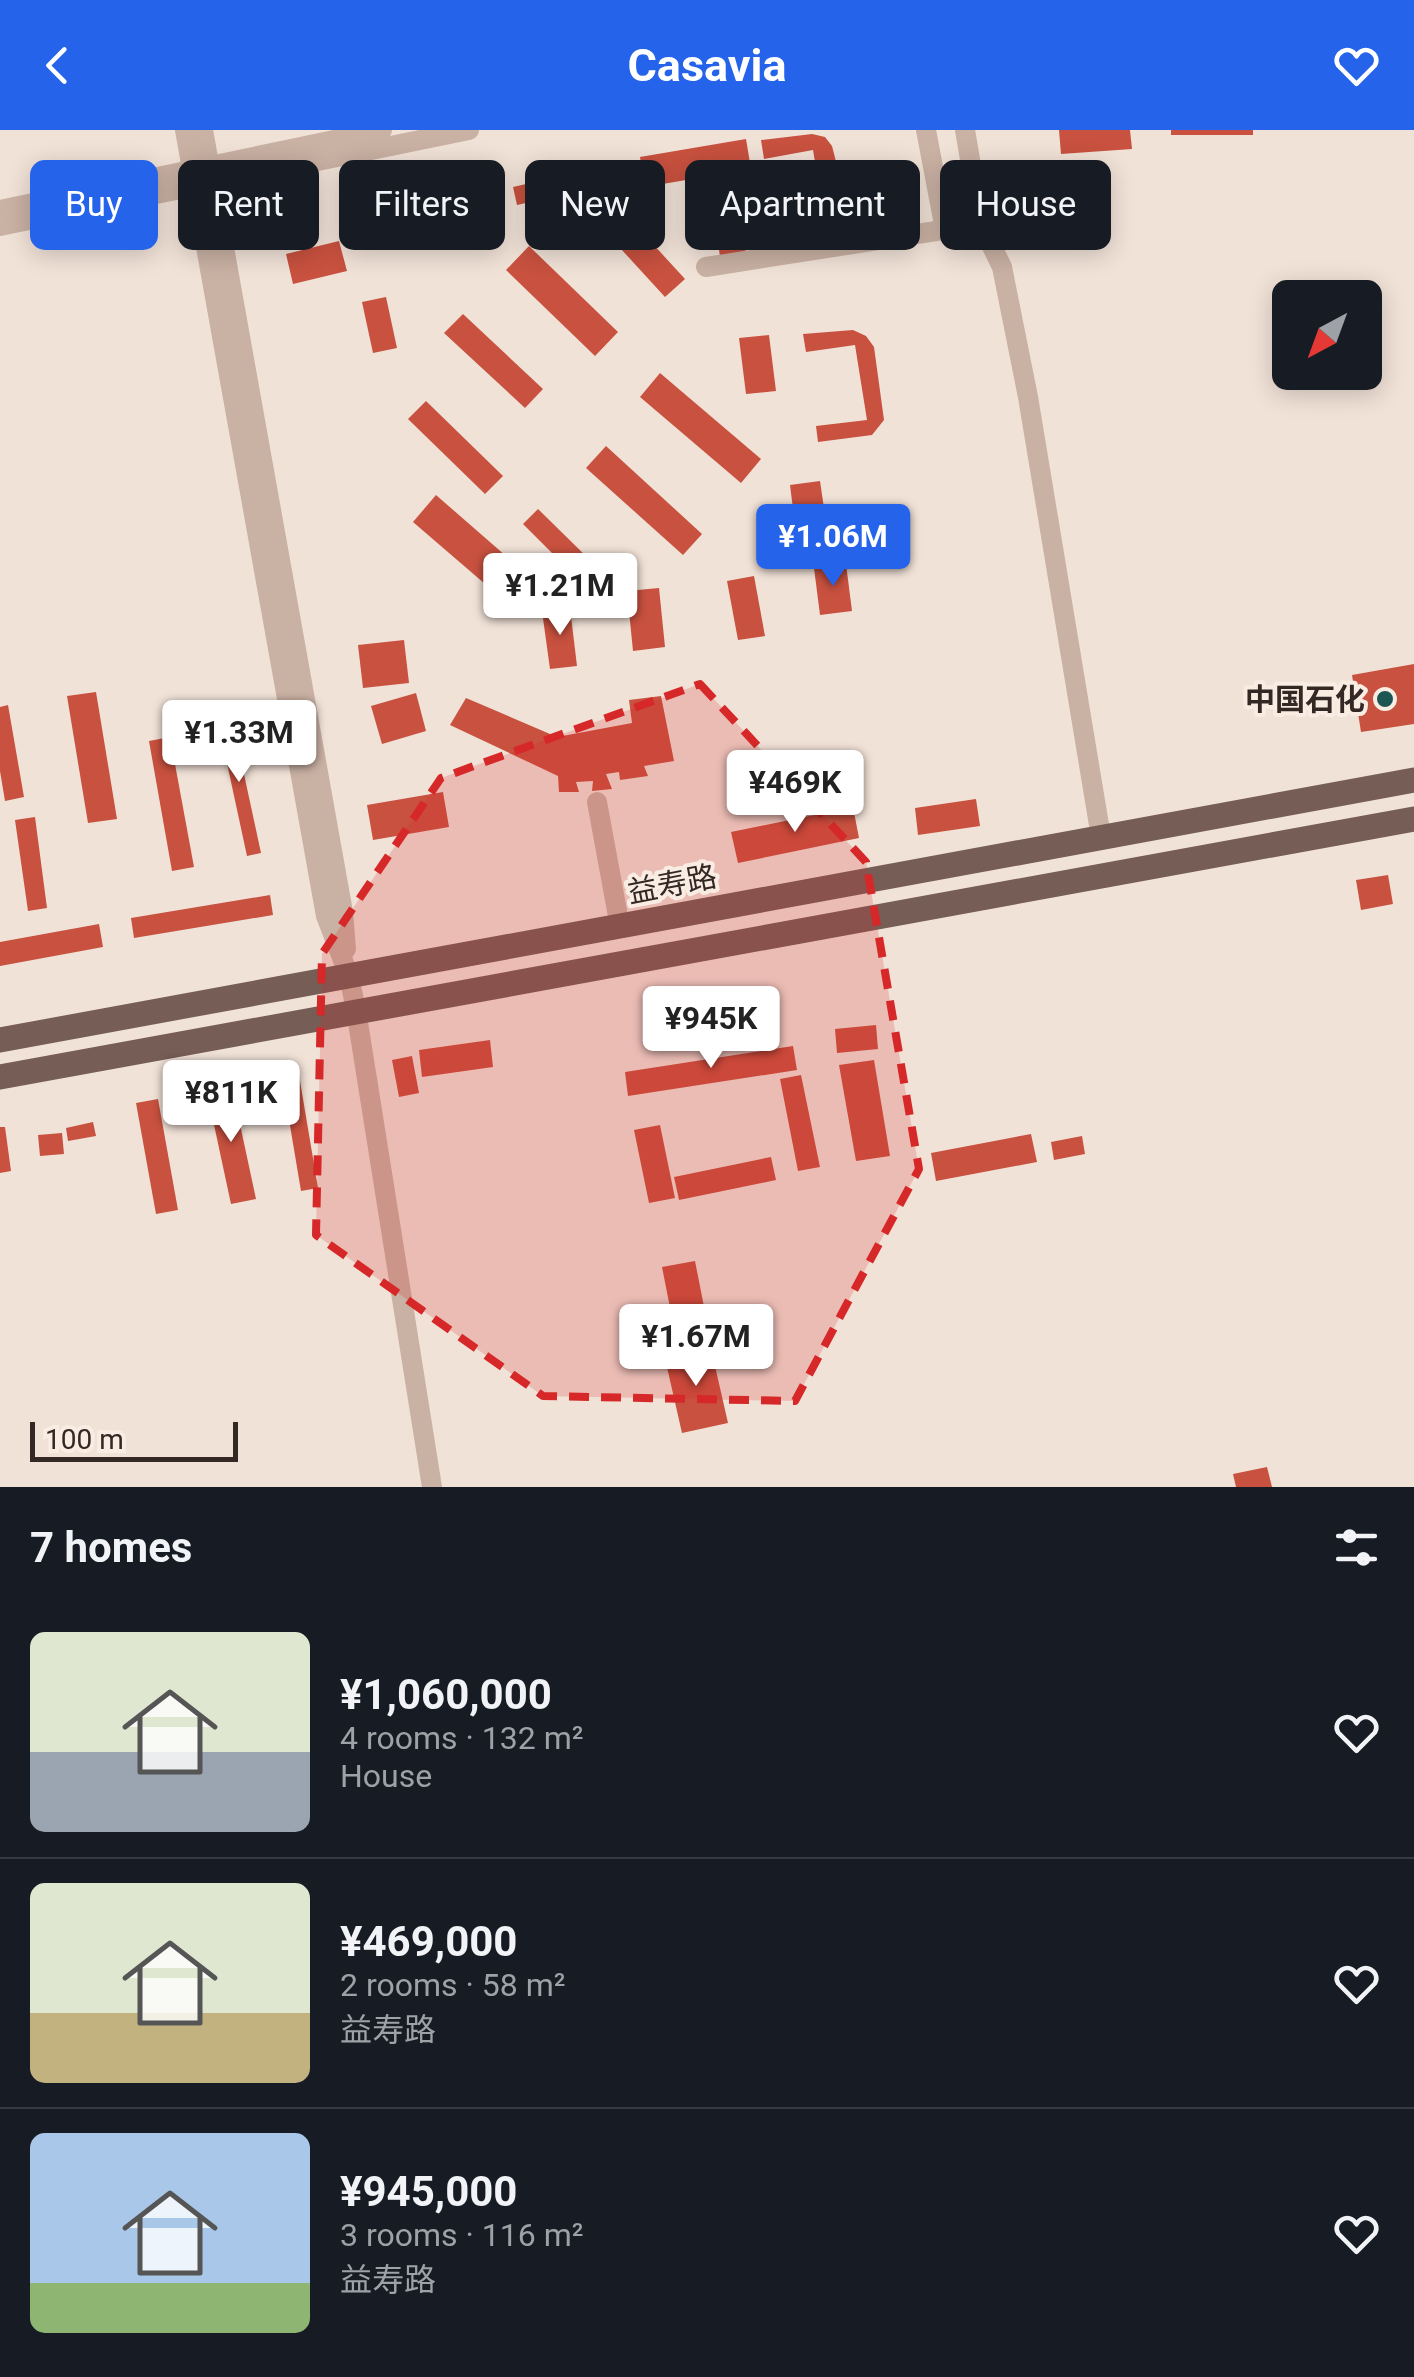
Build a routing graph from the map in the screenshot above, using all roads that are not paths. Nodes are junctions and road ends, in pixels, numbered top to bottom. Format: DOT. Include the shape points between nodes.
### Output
graph roads {
  1 [pos="185,130"];
  2 [pos="203,130"];
  3 [pos="382,130"];
  4 [pos="469,130"];
  5 [pos="926,130"];
  6 [pos="965,130"];
  7 [pos="196,160"];
  8 [pos="202,160"];
  9 [pos="265,160"];
  10 [pos="295,160"];
  11 [pos="970,160"];
  12 [pos="178,180"];
  13 [pos="178,182"];
  14 [pos="940,208"];
  15 [pos="0,210"];
  16 [pos="0,226"];
  17 [pos="940,231"];
  18 [pos="214,250"];
  19 [pos="994,250"];
  20 [pos="706,268"];
  21 [pos="1414,780"];
  22 [pos="1308,800"];
  23 [pos="597,802"];
  24 [pos="1414,819"];
  25 [pos="1101,838"];
  26 [pos="1314,838"];
  27 [pos="620,927"];
  28 [pos="349,976"];
  29 [pos="356,1010"];
  30 [pos="0,1040"];
  31 [pos="0,1077"];
  32 [pos="432,1487"];
  1 -- 7 [label="street"];
  2 -- 8 [label="street"];
  3 -- 9 [label="street"];
  4 -- 10 [label="street"];
  5 -- 14 [label="street"];
  6 -- 11 [label="street"];
  12 -- 15 [label="street"];
  13 -- 16 [label="street"];
  17 -- 20 [label="street"];
  18 -- 28 [label="street" via="326,916"];
  19 -- 25 [label="street" via="1028,397"];
  21 -- 22 [label="main road, 益寿路"];
  22 -- 25 [label="main road, 益寿路"];
  22 -- 26 [label="main road"];
  23 -- 27 [label="street"];
  24 -- 26 [label="main road"];
  25 -- 27 [label="main road, 益寿路"];
  26 -- 29 [label="main road"];
  27 -- 28 [label="main road, 益寿路"];
  28 -- 29 [label="street"];
  28 -- 30 [label="main road, 益寿路"];
  29 -- 31 [label="main road"];
  29 -- 32 [label="street"];
}
